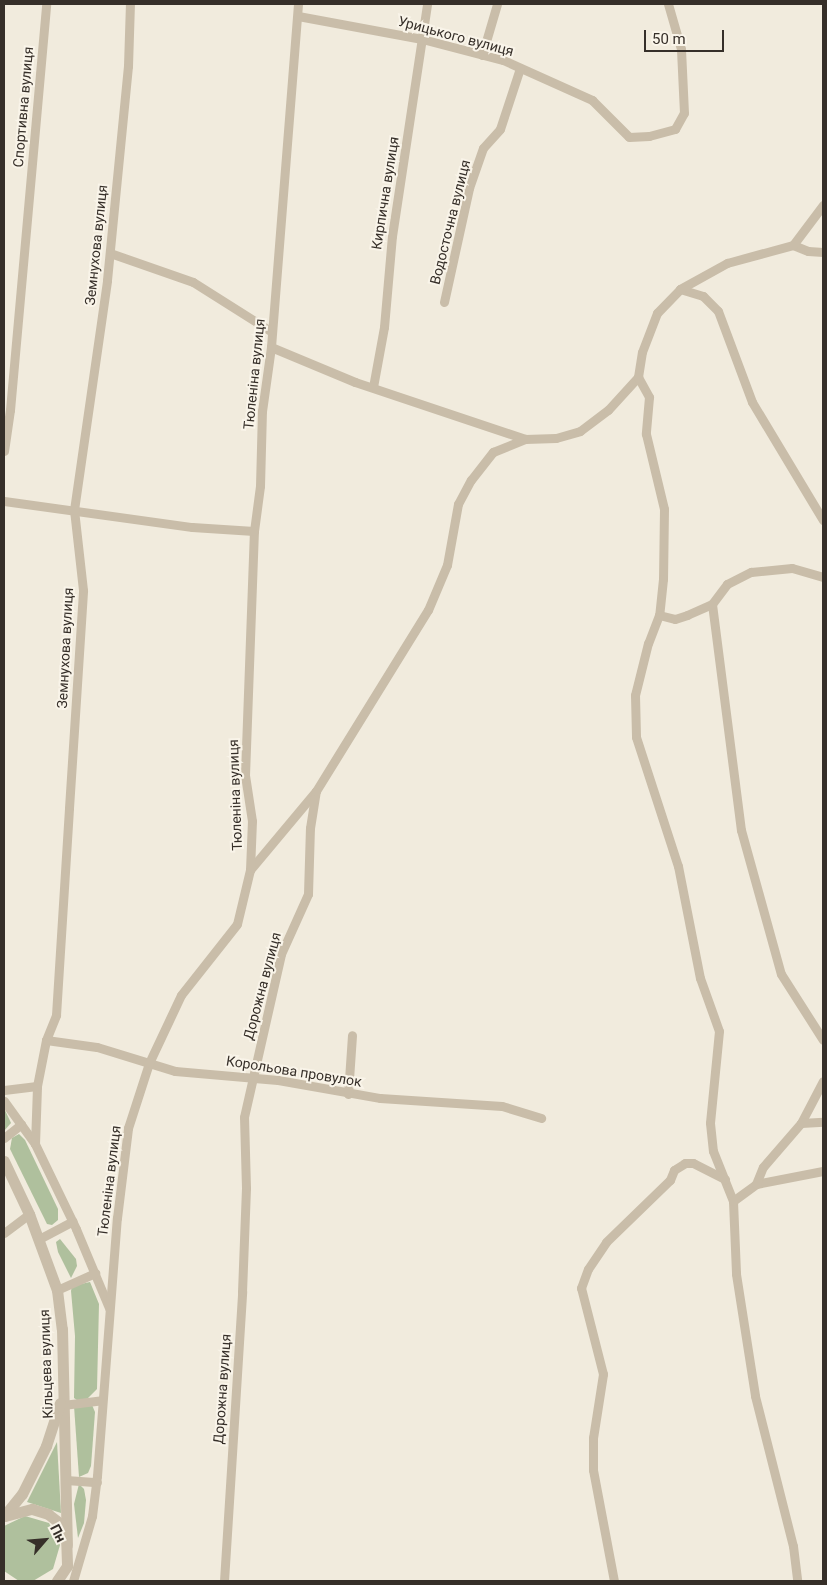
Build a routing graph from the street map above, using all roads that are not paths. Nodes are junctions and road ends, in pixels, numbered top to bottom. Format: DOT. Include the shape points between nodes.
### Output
graph roads {
  1 [pos="46,4"];
  2 [pos="130,4"];
  3 [pos="298,4"];
  4 [pos="427,4"];
  5 [pos="496,4"];
  6 [pos="668,4"];
  7 [pos="298,16"];
  8 [pos="422,38"];
  9 [pos="482,54"];
  10 [pos="520,68"];
  11 [pos="823,205"];
  12 [pos="793,246"];
  13 [pos="823,252"];
  14 [pos="110,253"];
  15 [pos="680,289"];
  16 [pos="444,302"];
  17 [pos="272,332"];
  18 [pos="271,347"];
  19 [pos="638,378"];
  20 [pos="373,387"];
  21 [pos="525,439"];
  22 [pos="4,451"];
  23 [pos="4,501"];
  24 [pos="74,510"];
  25 [pos="823,520"];
  26 [pos="254,531"];
  27 [pos="823,577"];
  28 [pos="712,604"];
  29 [pos="659,615"];
  30 [pos="316,791"];
  31 [pos="250,870"];
  32 [pos="352,1035"];
  33 [pos="46,1040"];
  34 [pos="823,1040"];
  35 [pos="149,1063"];
  36 [pos="252,1077"];
  37 [pos="823,1081"];
  38 [pos="37,1086"];
  39 [pos="4,1090"];
  40 [pos="348,1094"];
  41 [pos="4,1101"];
  42 [pos="541,1118"];
  43 [pos="801,1122"];
  44 [pos="823,1122"];
  45 [pos="21,1124"];
  46 [pos="4,1138"];
  47 [pos="35,1144"];
  48 [pos="4,1161"];
  49 [pos="823,1171"];
  50 [pos="725,1179"];
  51 [pos="756,1184"];
  52 [pos="733,1200"];
  53 [pos="29,1214"];
  54 [pos="72,1221"];
  55 [pos="4,1233"];
  56 [pos="39,1239"];
  57 [pos="95,1273"];
  58 [pos="57,1290"];
  59 [pos="110,1310"];
  60 [pos="102,1400"];
  61 [pos="62,1401"];
  62 [pos="66,1480"];
  63 [pos="96,1482"];
  64 [pos="4,1516"];
  65 [pos="67,1545"];
  66 [pos="67,1566"];
  67 [pos="57,1581"];
  68 [pos="72,1581"];
  69 [pos="224,1581"];
  70 [pos="614,1581"];
  71 [pos="797,1581"];
  1 -- 22 [label="street, Спортивна вулиця"];
  2 -- 14 [label="street, Земнухова вулиця" via="128,66"];
  3 -- 7 [label="street, Тюленіна вулиця"];
  4 -- 8 [label="street, Кирпична вулиця"];
  5 -- 9 [label="street"];
  6 -- 10 [label="street, Урицького вулиця" via="681,49 685,82 684,113 674,128 649,136 629,137 592,100"];
  7 -- 8 [label="street, Урицького вулиця"];
  7 -- 17 [label="street, Тюленіна вулиця"];
  8 -- 9 [label="street, Урицького вулиця"];
  8 -- 20 [label="street, Кирпична вулиця" via="392,236 384,327"];
  9 -- 10 [label="street, Урицького вулиця"];
  10 -- 16 [label="street, Водосточна вулиця" via="500,129 483,148 469,188"];
  11 -- 12 [label="street"];
  12 -- 13 [label="street"];
  12 -- 15 [label="street" via="727,263"];
  14 -- 17 [label="street" via="194,282"];
  14 -- 24 [label="street, Земнухова вулиця"];
  15 -- 19 [label="street" via="657,313 642,352"];
  15 -- 25 [label="street" via="703,296 718,311 752,402"];
  17 -- 18 [label="street, Тюленіна вулиця"];
  18 -- 20 [label="street"];
  18 -- 26 [label="street, Тюленіна вулиця" via="262,411 260,486"];
  19 -- 21 [label="street" via="608,410 580,431 556,438"];
  19 -- 29 [label="street" via="648,397 646,434 664,509 664,579"];
  20 -- 21 [label="street"];
  21 -- 30 [label="street, Дорожна вулиця" via="493,452 471,480 458,504 447,564 428,610"];
  23 -- 24 [label="street"];
  24 -- 26 [label="street" via="192,527"];
  24 -- 33 [label="street, Земнухова вулиця" via="83,590 56,1015"];
  26 -- 31 [label="street, Тюленіна вулиця" via="245,775 252,821"];
  27 -- 28 [label="street" via="792,568 751,572 726,584"];
  28 -- 29 [label="street" via="675,619"];
  28 -- 34 [label="street" via="741,830 780,974"];
  29 -- 50 [label="street" via="635,695 636,736 678,866 700,978 719,1031 710,1123 713,1151"];
  30 -- 31 [label="street"];
  30 -- 36 [label="street, Дорожна вулиця" via="310,828 308,894 281,954"];
  31 -- 35 [label="street, Тюленіна вулиця" via="237,924 181,994"];
  32 -- 40 [label="street"];
  33 -- 35 [label="street, Корольова провулок" via="97,1047"];
  33 -- 38 [label="street, Земнухова вулиця"];
  35 -- 36 [label="street, Корольова провулок" via="175,1071"];
  35 -- 59 [label="street, Тюленіна вулиця" via="128,1128"];
  36 -- 40 [label="street, Корольова провулок"];
  36 -- 69 [label="street, Дорожна вулиця" via="244,1117 246,1188 242,1292"];
  37 -- 43 [label="street"];
  38 -- 39 [label="street"];
  38 -- 47 [label="street, Земнухова вулиця"];
  40 -- 42 [label="street, Корольова провулок" via="502,1106"];
  41 -- 45 [label="street"];
  43 -- 44 [label="street"];
  43 -- 51 [label="street" via="763,1167"];
  45 -- 46 [label="street"];
  45 -- 47 [label="street"];
  47 -- 54 [label="street"];
  48 -- 53 [label="street, Кільцева вулиця"];
  49 -- 51 [label="street"];
  50 -- 52 [label="street"];
  50 -- 70 [label="street" via="693,1163 674,1170 670,1180 606,1242 588,1269 581,1288 603,1374 593,1438 592,1470"];
  51 -- 52 [label="street"];
  52 -- 71 [label="street" via="736,1274 755,1396 793,1546"];
  53 -- 55 [label="street"];
  53 -- 56 [label="street, Кільцева вулиця"];
  54 -- 56 [label="street"];
  54 -- 57 [label="street"];
  56 -- 58 [label="street, Кільцева вулиця"];
  57 -- 58 [label="street"];
  57 -- 59 [label="street"];
  58 -- 61 [label="street, Кільцева вулиця" via="62,1329"];
  59 -- 60 [label="street, Тюленіна вулиця"];
  60 -- 61 [label="street"];
  60 -- 63 [label="street, Тюленіна вулиця"];
  61 -- 62 [label="street, Кільцева вулиця"];
  61 -- 64 [label="street" via="46,1446 22,1494"];
  62 -- 63 [label="street"];
  62 -- 65 [label="street, Кільцева вулиця"];
  63 -- 68 [label="street, Тюленіна вулиця" via="92,1516"];
  64 -- 65 [label="street, Кільцева вулиця" via="24,1509 48,1514 66,1531"];
  65 -- 66 [label="street, Кільцева вулиця"];
  66 -- 67 [label="street"];
  66 -- 68 [label="street"];
}
